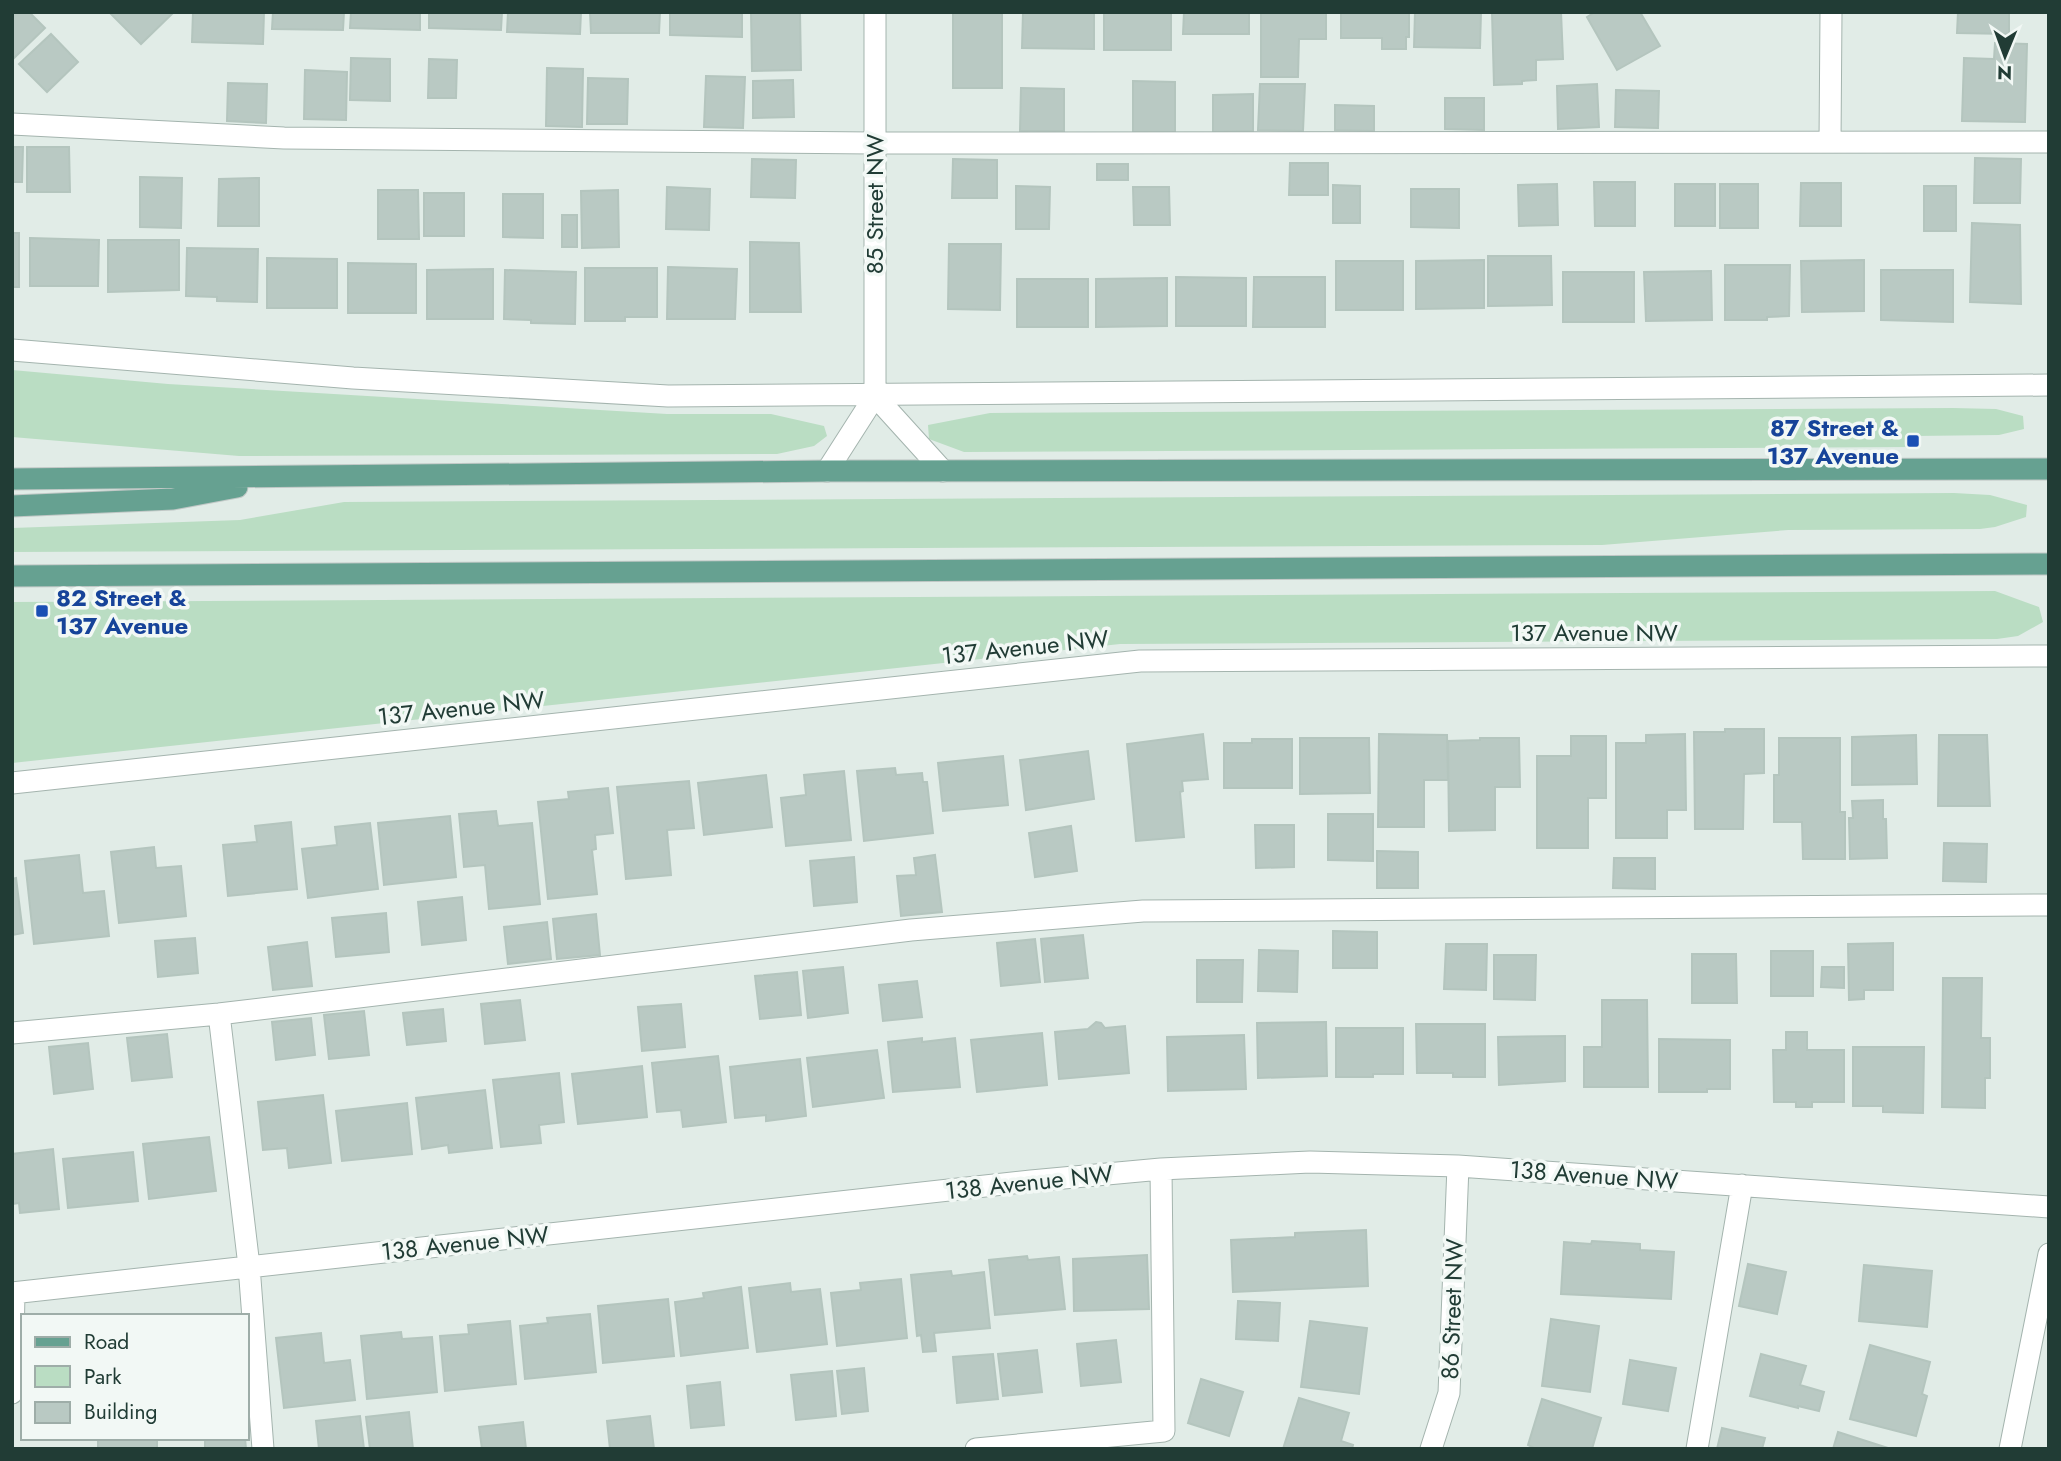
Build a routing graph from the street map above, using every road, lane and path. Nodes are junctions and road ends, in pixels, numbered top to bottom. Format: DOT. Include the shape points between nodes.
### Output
graph roads {
  1 [pos="875,12"];
  2 [pos="1831,12"];
  3 [pos="12,124"];
  4 [pos="1830,142"];
  5 [pos="2049,142"];
  6 [pos="873,143"];
  7 [pos="12,350"];
  8 [pos="2049,386"];
  9 [pos="875,396"];
  10 [pos="2049,469"];
  11 [pos="827,471"];
  12 [pos="943,471"];
  13 [pos="295,477"];
  14 [pos="12,479"];
  15 [pos="12,506"];
  16 [pos="2049,564"];
  17 [pos="12,576"];
  18 [pos="2049,656"];
  19 [pos="12,783"];
  20 [pos="2049,905"];
  21 [pos="219,1014"];
  22 [pos="12,1033"];
  23 [pos="1458,1166"];
  24 [pos="1161,1169"];
  25 [pos="1742,1185"];
  26 [pos="2049,1207"];
  27 [pos="2049,1254"];
  28 [pos="249,1266"];
  29 [pos="13,1293"];
  30 [pos="12,1393"];
  31 [pos="1161,1440"];
  32 [pos="263,1449"];
  33 [pos="976,1449"];
  34 [pos="1431,1449"];
  35 [pos="1697,1449"];
  36 [pos="2010,1449"];
  1 -- 6 [label="street, 85 Street NW"];
  2 -- 4 [label="street"];
  3 -- 6 [label="street" via="284,138"];
  4 -- 5 [label="street"];
  4 -- 6 [label="street"];
  6 -- 9 [label="street, 85 Street NW"];
  7 -- 9 [label="street" via="353,378 668,396"];
  8 -- 9 [label="street"];
  9 -- 11 [label="street"];
  9 -- 12 [label="street"];
  10 -- 12 [label="main road"];
  11 -- 12 [label="main road"];
  11 -- 13 [label="main road"];
  13 -- 14 [label="main road"];
  13 -- 15 [label="main road" via="173,499"];
  16 -- 17 [label="main road"];
  18 -- 19 [label="street, 137 Avenue NW" via="1140,661"];
  20 -- 21 [label="street" via="1143,911 911,930"];
  21 -- 22 [label="street"];
  21 -- 28 [label="street"];
  23 -- 24 [label="street, 138 Avenue NW" via="1310,1162"];
  23 -- 25 [label="street, 138 Avenue NW"];
  23 -- 34 [label="street, 86 Street NW" via="1449,1393"];
  24 -- 28 [label="street, 138 Avenue NW"];
  24 -- 31 [label="street"];
  25 -- 26 [label="street, 138 Avenue NW"];
  25 -- 35 [label="street"];
  27 -- 36 [label="street"];
  28 -- 29 [label="street, 138 Avenue NW"];
  28 -- 32 [label="street"];
  29 -- 30 [label="street"];
  31 -- 33 [label="street"];
}
